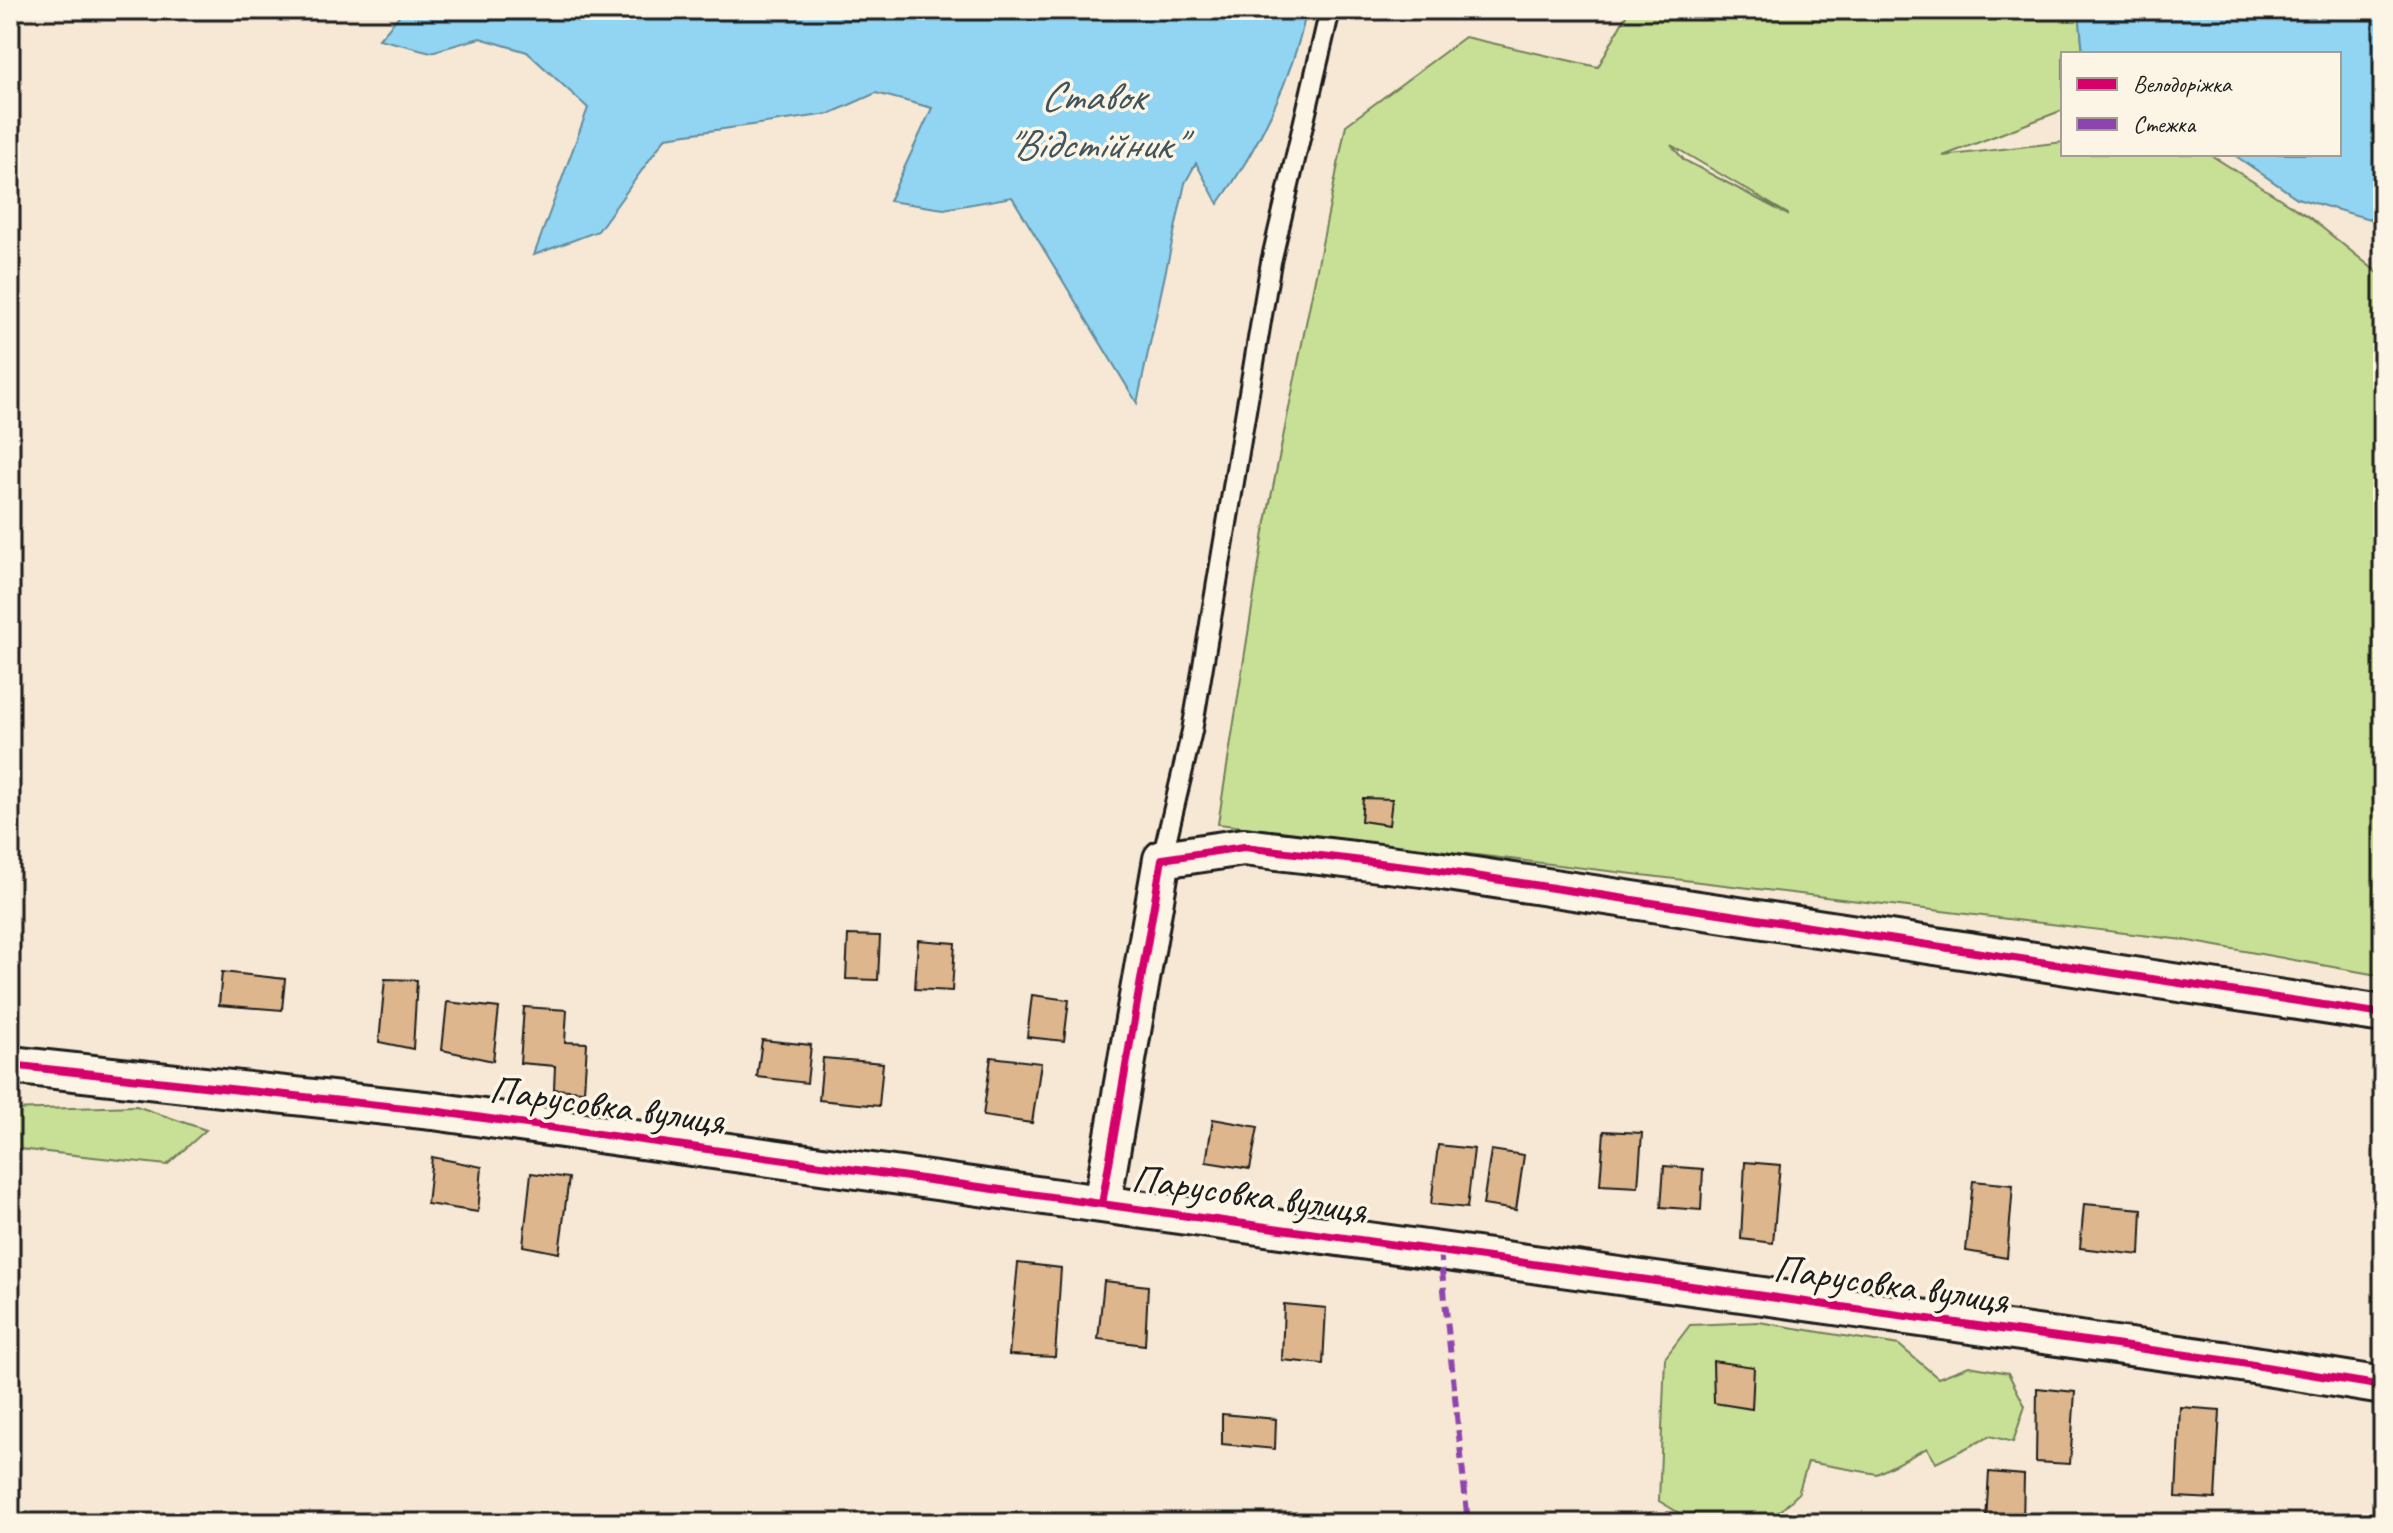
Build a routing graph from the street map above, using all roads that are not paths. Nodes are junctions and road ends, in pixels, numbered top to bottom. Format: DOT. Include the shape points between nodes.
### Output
graph roads {
  1 [pos="1330,10"];
  2 [pos="1162,859"];
  3 [pos="2383,1014"];
  4 [pos="10,1065"];
  5 [pos="1102,1204"];
  6 [pos="2383,1386"];
  1 -- 2 [label="lane" via="1271,262 1192,731"];
  2 -- 3 [label="street" via="1244,847 1422,868"];
  2 -- 5 [label="street"];
  4 -- 5 [label="street, Парусовка вулиця" via="433,1111"];
  5 -- 6 [label="street, Парусовка вулиця"];
}
